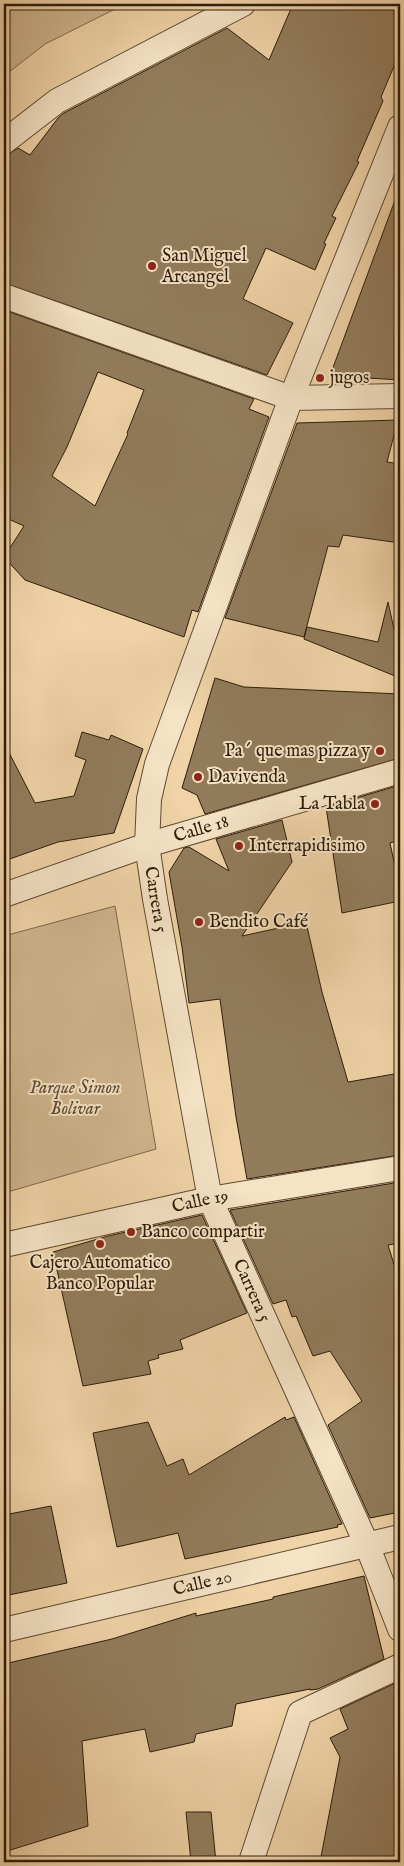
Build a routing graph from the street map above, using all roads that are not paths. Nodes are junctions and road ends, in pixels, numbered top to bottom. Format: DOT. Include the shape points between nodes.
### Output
graph roads {
  1 [pos="243,4"];
  2 [pos="400,127"];
  3 [pos="4,142"];
  4 [pos="4,296"];
  5 [pos="400,396"];
  6 [pos="291,398"];
  7 [pos="400,771"];
  8 [pos="147,845"];
  9 [pos="4,895"];
  10 [pos="400,1168"];
  11 [pos="210,1199"];
  12 [pos="4,1245"];
  13 [pos="400,1537"];
  14 [pos="367,1544"];
  15 [pos="400,1629"];
  16 [pos="4,1630"];
  17 [pos="400,1666"];
  18 [pos="251,1862"];
  1 -- 3 [label="street" via="57,101"];
  2 -- 6 [label="street, Carrera 5"];
  4 -- 6 [label="street"];
  5 -- 6 [label="street"];
  6 -- 8 [label="street, Carrera 5" via="157,764 149,800"];
  7 -- 8 [label="street, Calle 18"];
  8 -- 9 [label="street, Calle 18"];
  8 -- 11 [label="street, Carrera 5"];
  10 -- 11 [label="street, Calle 19"];
  11 -- 12 [label="street, Calle 19"];
  11 -- 14 [label="street, Carrera 5"];
  13 -- 14 [label="street, Calle 20"];
  14 -- 15 [label="street, Carrera 5"];
  14 -- 16 [label="street, Calle 20"];
  17 -- 18 [label="street" via="300,1713"];
}
